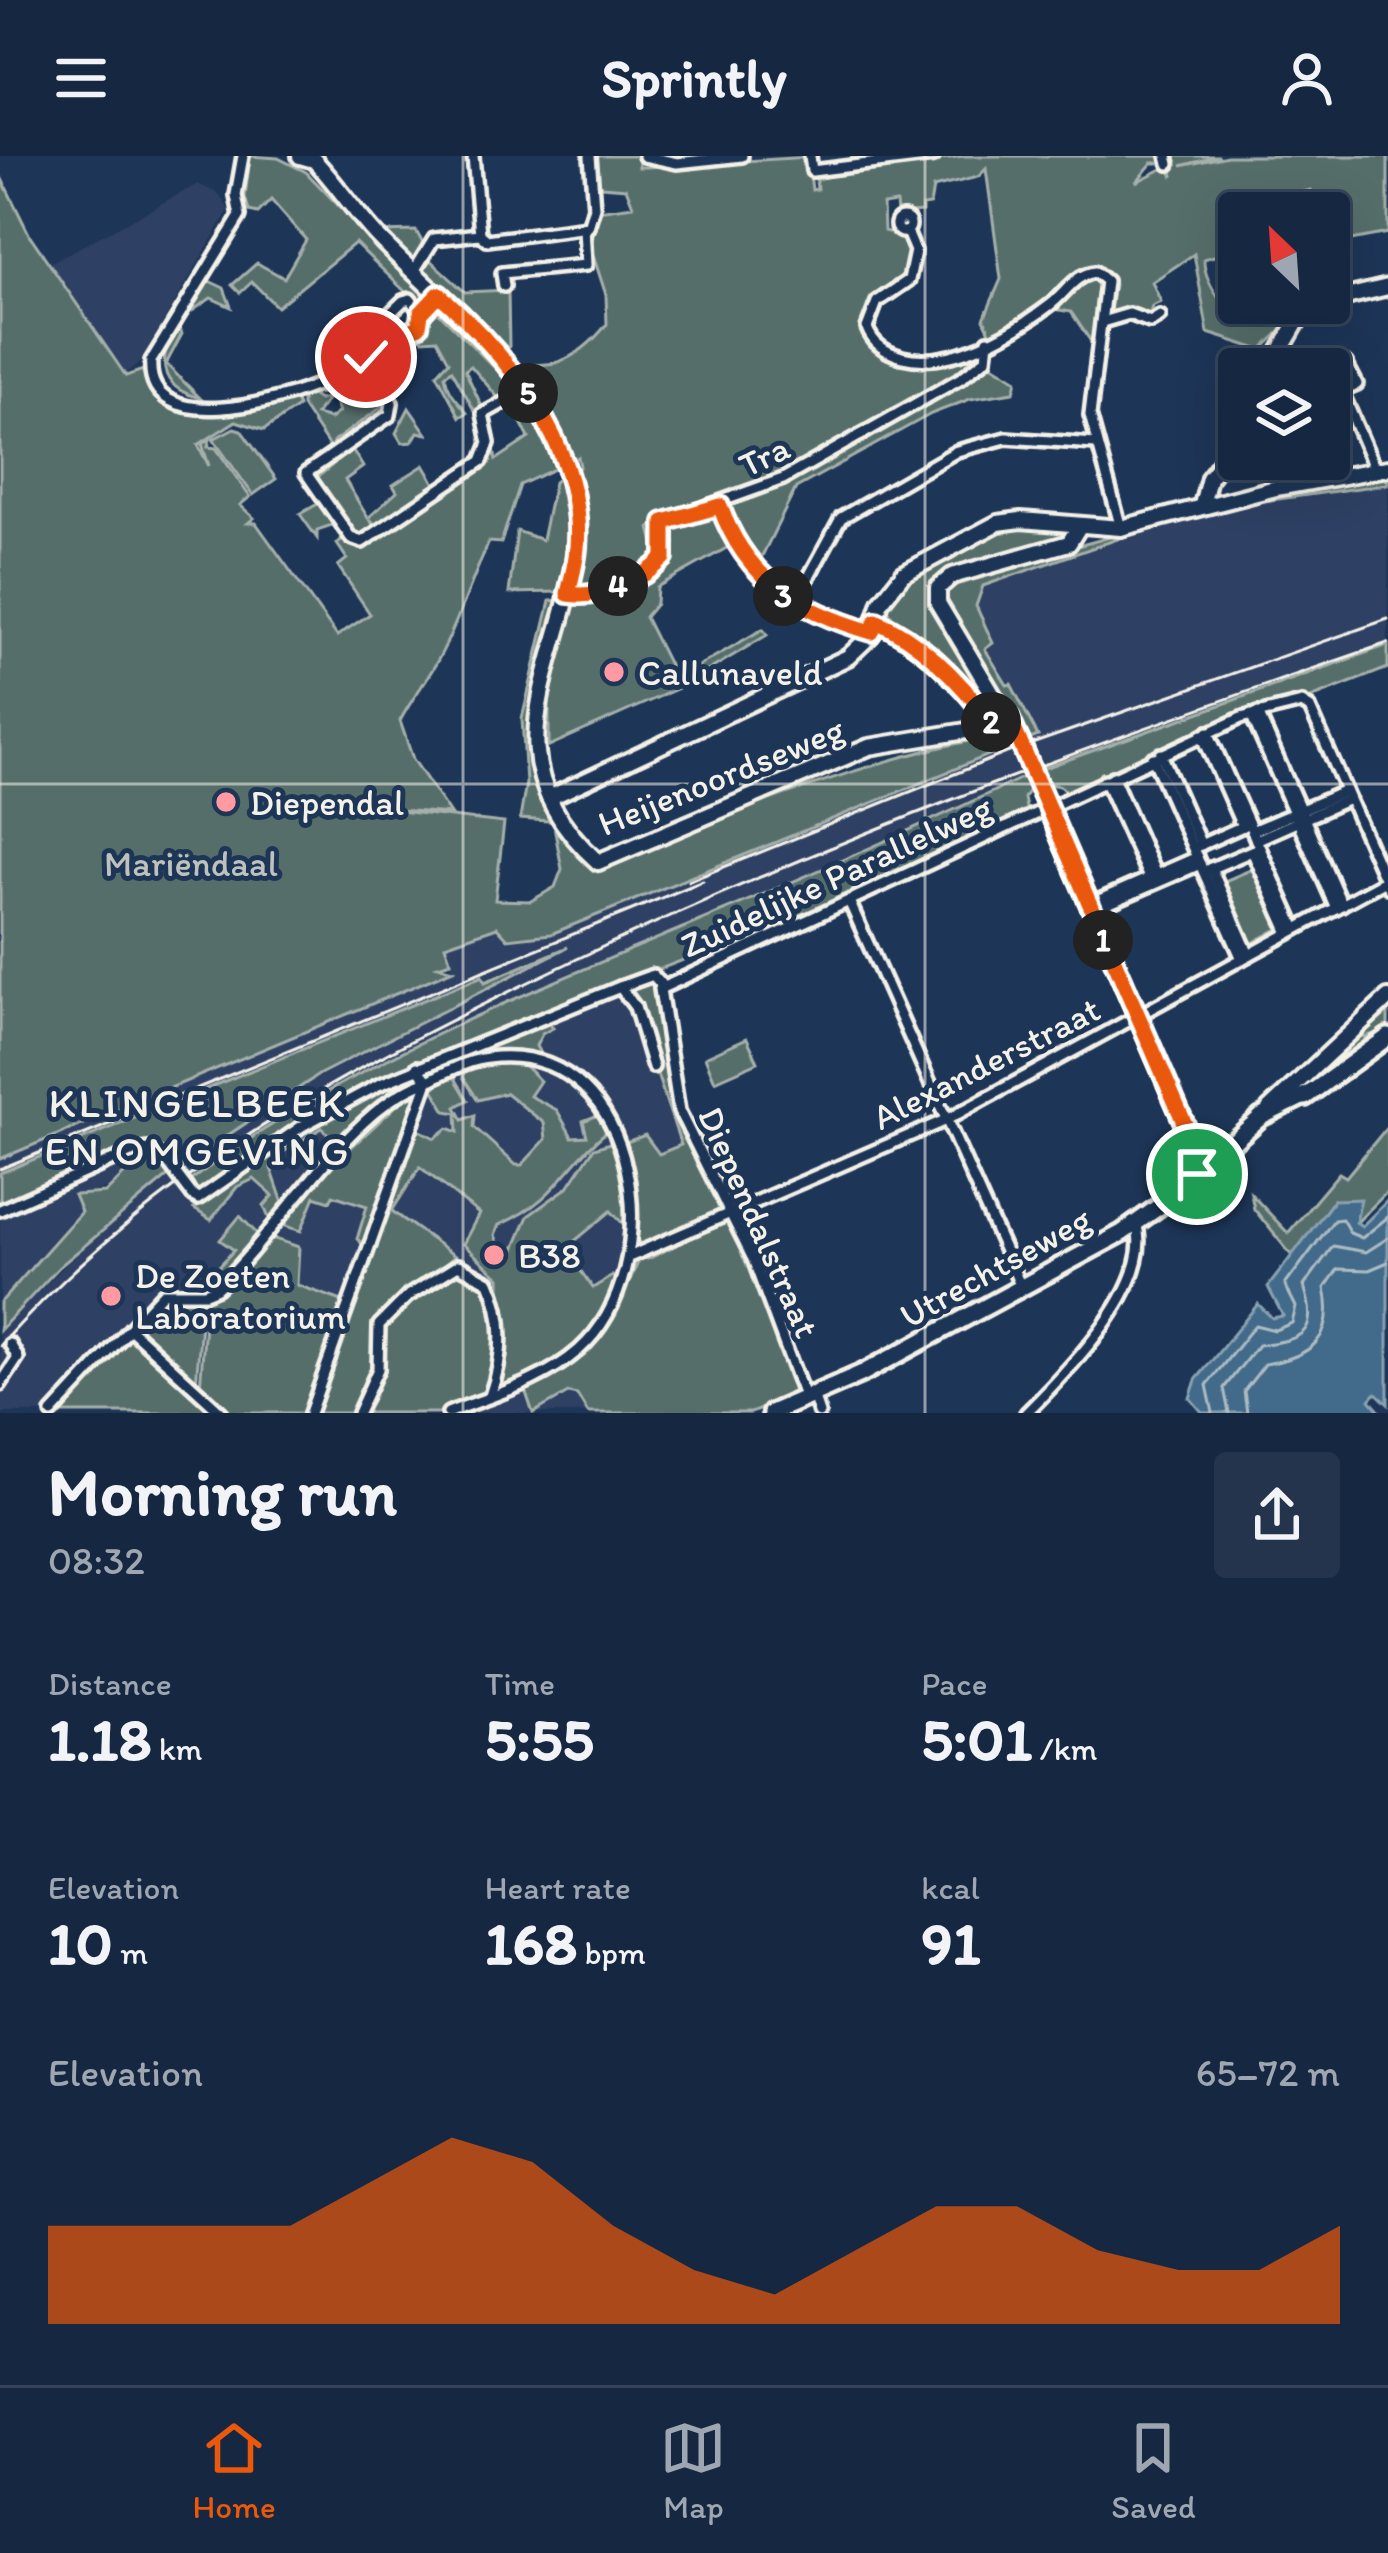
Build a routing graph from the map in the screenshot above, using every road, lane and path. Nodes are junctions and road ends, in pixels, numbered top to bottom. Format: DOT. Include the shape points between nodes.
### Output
graph roads {
  1 [pos="243,156"];
  2 [pos="305,156"];
  3 [pos="473,156"];
  4 [pos="590,156"];
  5 [pos="741,156"];
  6 [pos="810,156"];
  7 [pos="934,156"];
  8 [pos="646,158"];
  9 [pos="884,159"];
  10 [pos="588,226"];
  11 [pos="907,232"];
  12 [pos="480,234"];
  13 [pos="414,272"];
  14 [pos="504,286"];
  15 [pos="1388,286"];
  16 [pos="439,294"];
  17 [pos="1350,296"];
  18 [pos="421,313"];
  19 [pos="1160,316"];
  20 [pos="1102,322"];
  21 [pos="988,340"];
  22 [pos="371,354"];
  23 [pos="526,390"];
  24 [pos="1350,408"];
  25 [pos="1096,444"];
  26 [pos="1218,466"];
  27 [pos="1382,470"];
  28 [pos="1202,505"];
  29 [pos="720,506"];
  30 [pos="1080,525"];
  31 [pos="1120,528"];
  32 [pos="568,594"];
  33 [pos="794,604"];
  34 [pos="874,626"];
  35 [pos="1255,714"];
  36 [pos="1009,717"];
  37 [pos="994,726"];
  38 [pos="1205,734"];
  39 [pos="1157,756"];
  40 [pos="1109,778"];
  41 [pos="1348,795"];
  42 [pos="549,798"];
  43 [pos="1047,808"];
  44 [pos="1299,816"];
  45 [pos="1252,836"];
  46 [pos="1201,859"];
  47 [pos="1154,880"];
  48 [pos="1387,884"];
  49 [pos="849,901"];
  50 [pos="1339,906"];
  51 [pos="1090,908"];
  52 [pos="1292,931"];
  53 [pos="1246,957"];
  54 [pos="620,987"];
  55 [pos="661,991"];
  56 [pos="1388,998"];
  57 [pos="1137,1017"];
  58 [pos="1388,1037"];
  59 [pos="417,1067"];
  60 [pos="653,1067"];
  61 [pos="428,1081"];
  62 [pos="1310,1093"];
  63 [pos="1261,1117"];
  64 [pos="948,1119"];
  65 [pos="1214,1160"];
  66 [pos="0,1210"];
  67 [pos="731,1212"];
  68 [pos="1136,1223"];
  69 [pos="631,1256"];
  70 [pos="1022,1288"];
  71 [pos="130,1329"];
  72 [pos="10,1344"];
  73 [pos="0,1385"];
  74 [pos="490,1396"];
  75 [pos="809,1397"];
  76 [pos="52,1413"];
  77 [pos="222,1413"];
  78 [pos="310,1413"];
  79 [pos="358,1413"];
  80 [pos="448,1413"];
  81 [pos="771,1413"];
  82 [pos="819,1413"];
  83 [pos="1026,1413"];
  1 -- 22 [label="street" via="240,216 154,353 150,370 159,392 179,405 246,406 320,384"];
  2 -- 13 [label="street, Heijenoordseweg"];
  3 -- 12 [label="street"];
  4 -- 10 [label="street"];
  5 -- 8 [label="street" via="677,164"];
  6 -- 9 [label="street" via="812,171"];
  7 -- 9 [label="street"];
  10 -- 12 [label="street" via="487,240"];
  10 -- 14 [label="street" via="586,265 502,273"];
  11 -- 21 [label="street" via="915,250 909,280 878,302 867,328 873,341 921,360"];
  12 -- 13 [label="street" via="434,239"];
  13 -- 16 [label="street, Heijenoordseweg"];
  15 -- 17 [label="street"];
  16 -- 18 [label="street"];
  16 -- 23 [label="street, Heijenoordseweg" via="509,357"];
  18 -- 22 [label="street" via="419,326"];
  18 -- 22 [label="street" via="403,301 375,327"];
  19 -- 20 [label="street"];
  20 -- 21 [label="street" via="1106,281 1088,272 1045,309"];
  20 -- 25 [label="street" via="1090,415"];
  21 -- 29 [label="street, Tra" via="986,359 961,378"];
  22 -- 23 [label="street" via="390,415 306,473 355,541 370,539 482,461 489,443 483,414"];
  23 -- 32 [label="street, Heijenoordseweg" via="572,489 577,547"];
  24 -- 27 [label="street"];
  25 -- 31 [label="street"];
  25 -- 33 [label="street" via="1011,438 957,452 841,518"];
  26 -- 28 [label="street"];
  27 -- 28 [label="street"];
  28 -- 31 [label="street"];
  29 -- 32 [label="street, Tra" via="664,522 664,558 653,568 609,591"];
  29 -- 33 [label="street" via="754,568"];
  30 -- 31 [label="street"];
  30 -- 34 [label="street" via="1019,520 983,529 903,574"];
  30 -- 36 [label="street" via="1069,543 952,576 938,588 938,603"];
  32 -- 42 [label="street, Heijenoordseweg" via="539,700 538,759"];
  33 -- 34 [label="street"];
  34 -- 37 [label="street" via="906,637"];
  34 -- 42 [label="street" via="848,657"];
  35 -- 38 [label="street, Zuidelijke Parallelweg"];
  35 -- 41 [label="street, Zuidelijke Parallelweg" via="1307,703"];
  35 -- 44 [label="street"];
  36 -- 37 [label="street, Heijenoordseweg"];
  36 -- 43 [label="street, bridge"];
  37 -- 42 [label="street, Heijenoordseweg" via="869,747 598,862"];
  38 -- 39 [label="street, Zuidelijke Parallelweg"];
  38 -- 45 [label="street"];
  39 -- 40 [label="street, Zuidelijke Parallelweg"];
  39 -- 46 [label="street"];
  40 -- 43 [label="street, Zuidelijke Parallelweg"];
  40 -- 47 [label="street"];
  41 -- 44 [label="street"];
  41 -- 48 [label="street"];
  43 -- 49 [label="street, Zuidelijke Parallelweg"];
  43 -- 51 [label="street"];
  44 -- 45 [label="street"];
  44 -- 50 [label="street"];
  45 -- 46 [label="street"];
  45 -- 46 [label="street"];
  45 -- 52 [label="street"];
  46 -- 47 [label="street"];
  46 -- 53 [label="street"];
  47 -- 51 [label="street"];
  48 -- 50 [label="street, Alexanderstraat"];
  49 -- 55 [label="street, Zuidelijke Parallelweg"];
  49 -- 64 [label="street"];
  50 -- 52 [label="street, Alexanderstraat"];
  51 -- 57 [label="street"];
  52 -- 53 [label="street, Alexanderstraat"];
  53 -- 57 [label="street, Alexanderstraat"];
  54 -- 55 [label="street" via="653,975"];
  54 -- 59 [label="street"];
  54 -- 60 [label="street" via="635,1007"];
  55 -- 67 [label="street, Diependalstraat" via="679,1111"];
  56 -- 63 [label="street, Utrechtseweg"];
  57 -- 64 [label="street, Alexanderstraat"];
  57 -- 65 [label="street" via="1193,1142"];
  58 -- 62 [label="main road"];
  59 -- 61 [label="street"];
  59 -- 66 [label="street, bridge" via="302,1126 195,1197 166,1159 142,1149"];
  61 -- 69 [label="street" via="504,1057 549,1065 581,1087 625,1163"];
  61 -- 71 [label="street" via="398,1096 341,1149 217,1288 163,1293"];
  61 -- 78 [label="street"];
  62 -- 63 [label="main road"];
  62 -- 65 [label="main road"];
  63 -- 65 [label="main road, Utrechtseweg"];
  64 -- 67 [label="street, Alexanderstraat"];
  64 -- 70 [label="street"];
  65 -- 68 [label="main road, Utrechtseweg"];
  67 -- 69 [label="street, Alexanderstraat"];
  67 -- 75 [label="street, Diependalstraat"];
  68 -- 70 [label="main road, Utrechtseweg"];
  68 -- 83 [label="street" via="1138,1249 1112,1312"];
  69 -- 74 [label="street" via="611,1311 578,1351"];
  70 -- 75 [label="main road, Utrechtseweg"];
  71 -- 76 [label="street"];
  71 -- 77 [label="street"];
  72 -- 73 [label="street" via="18,1358"];
  74 -- 79 [label="street" via="499,1316 489,1282 458,1265 379,1325 378,1369"];
  74 -- 80 [label="street"];
  75 -- 81 [label="main road, Utrechtseweg"];
  75 -- 82 [label="street, Diependalstraat"];
}
